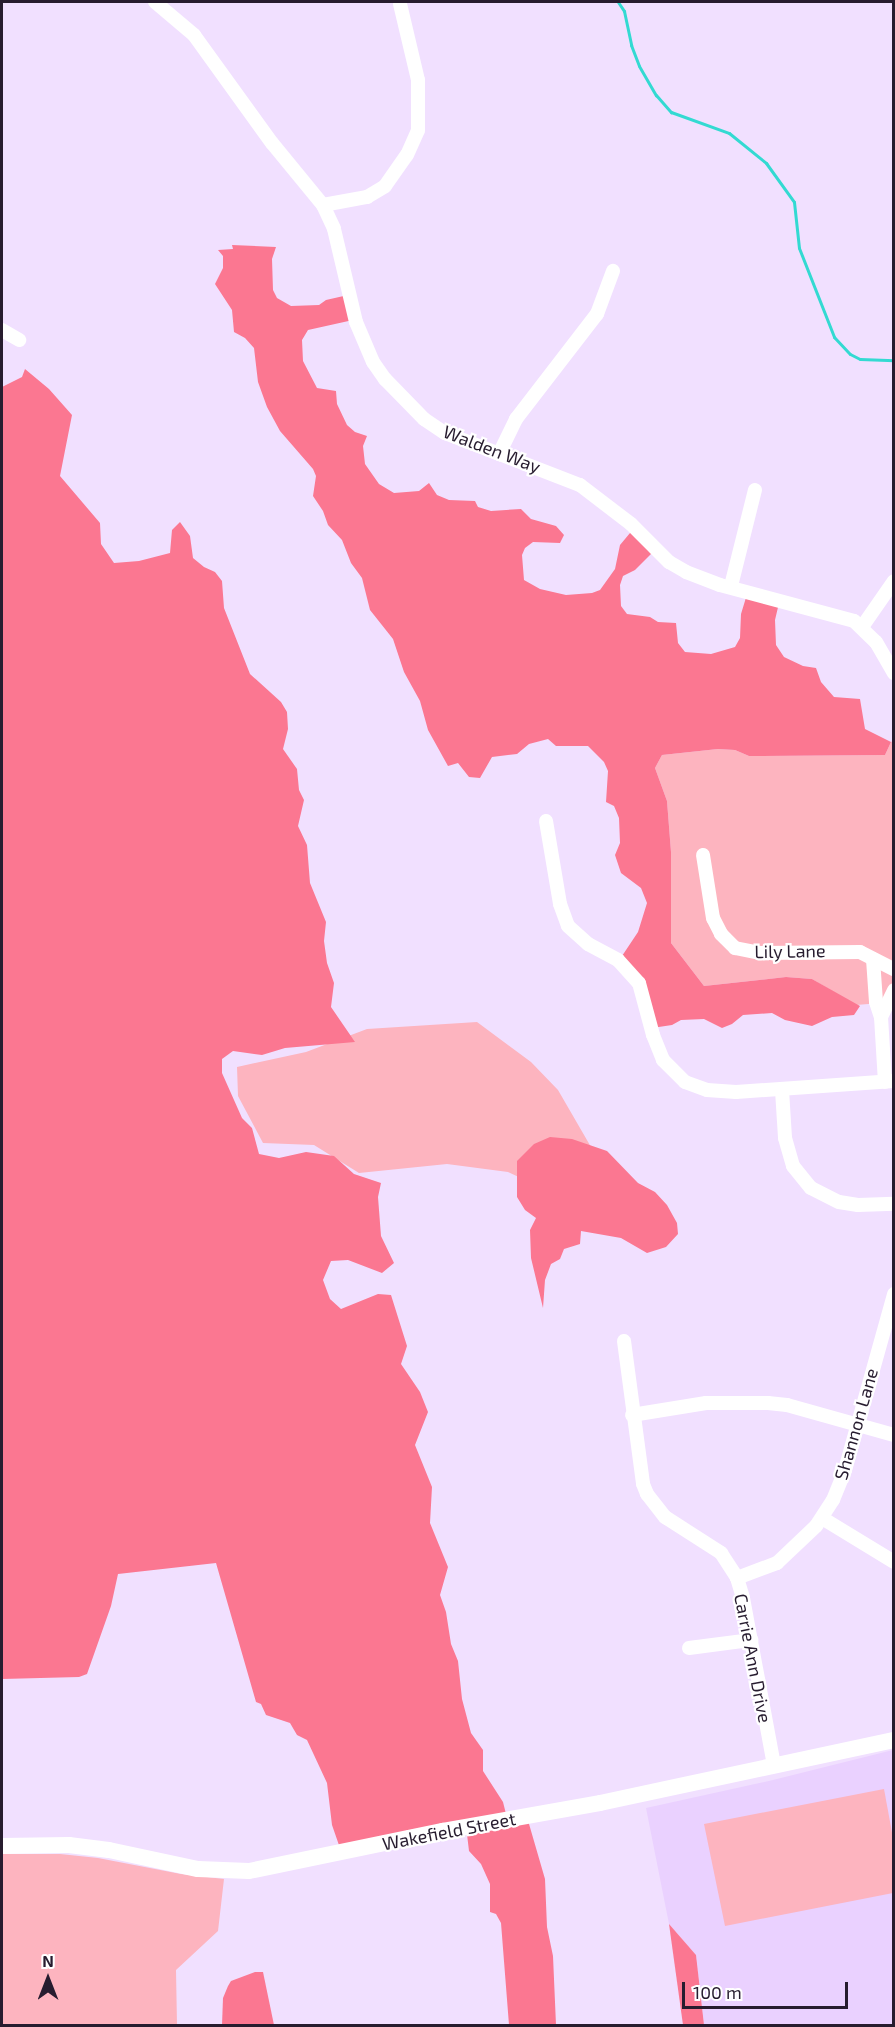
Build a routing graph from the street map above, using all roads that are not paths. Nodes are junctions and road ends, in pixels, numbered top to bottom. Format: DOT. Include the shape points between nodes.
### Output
graph roads {
  1 [pos="155,2"];
  2 [pos="400,4"];
  3 [pos="323,205"];
  4 [pos="613,271"];
  5 [pos="2,330"];
  6 [pos="19,340"];
  7 [pos="499,454"];
  8 [pos="755,490"];
  9 [pos="894,581"];
  10 [pos="731,586"];
  11 [pos="862,627"];
  12 [pos="894,673"];
  13 [pos="546,821"];
  14 [pos="703,855"];
  15 [pos="873,959"];
  16 [pos="894,969"];
  17 [pos="894,990"];
  18 [pos="881,1017"];
  19 [pos="889,1082"];
  20 [pos="782,1090"];
  21 [pos="894,1204"];
  22 [pos="894,1294"];
  23 [pos="624,1341"];
  24 [pos="632,1415"];
  25 [pos="858,1426"];
  26 [pos="894,1435"];
  27 [pos="822,1518"];
  28 [pos="894,1562"];
  29 [pos="737,1578"];
  30 [pos="751,1640"];
  31 [pos="688,1648"];
  32 [pos="894,1740"];
  33 [pos="774,1766"];
  34 [pos="2,1846"];
  1 -- 3 [label="street, Walden Way" via="194,35 272,143"];
  2 -- 3 [label="street" via="418,80 420,118 414,138 396,173 379,190 367,197"];
  3 -- 7 [label="street, Walden Way" via="334,229 356,322 376,368 430,424"];
  4 -- 7 [label="street" via="597,314 516,419"];
  5 -- 6 [label="street"];
  7 -- 10 [label="street, Walden Way" via="573,480 631,524 669,562 686,572"];
  8 -- 10 [label="street"];
  9 -- 11 [label="street"];
  10 -- 11 [label="street, Walden Way" via="845,618"];
  11 -- 12 [label="street, Walden Way"];
  13 -- 20 [label="street" via="560,904 568,926 588,945 618,960 639,982 663,1060 685,1082 707,1090"];
  14 -- 15 [label="street, Lily Lane" via="713,918 721,934 735,948 760,953 845,950"];
  15 -- 16 [label="street, Lily Lane"];
  15 -- 18 [label="street"];
  17 -- 18 [label="street"];
  18 -- 19 [label="street"];
  19 -- 20 [label="street"];
  20 -- 21 [label="street" via="785,1138 793,1166 811,1188 839,1202"];
  22 -- 25 [label="street, Shannon Lane"];
  23 -- 24 [label="street, Carrie Ann Drive"];
  24 -- 25 [label="street" via="706,1403 750,1402 787,1405"];
  24 -- 29 [label="street, Carrie Ann Drive" via="647,1494 665,1516 721,1553"];
  25 -- 26 [label="street"];
  25 -- 27 [label="street, Shannon Lane" via="845,1470"];
  27 -- 28 [label="street"];
  27 -- 29 [label="street, Shannon Lane" via="777,1563"];
  29 -- 30 [label="street, Carrie Ann Drive"];
  30 -- 31 [label="street"];
  30 -- 33 [label="street, Carrie Ann Drive"];
  32 -- 33 [label="street, Wakefield Street"];
  33 -- 34 [label="street, Wakefield Street" via="249,1871 198,1869 69,1845"];
}
